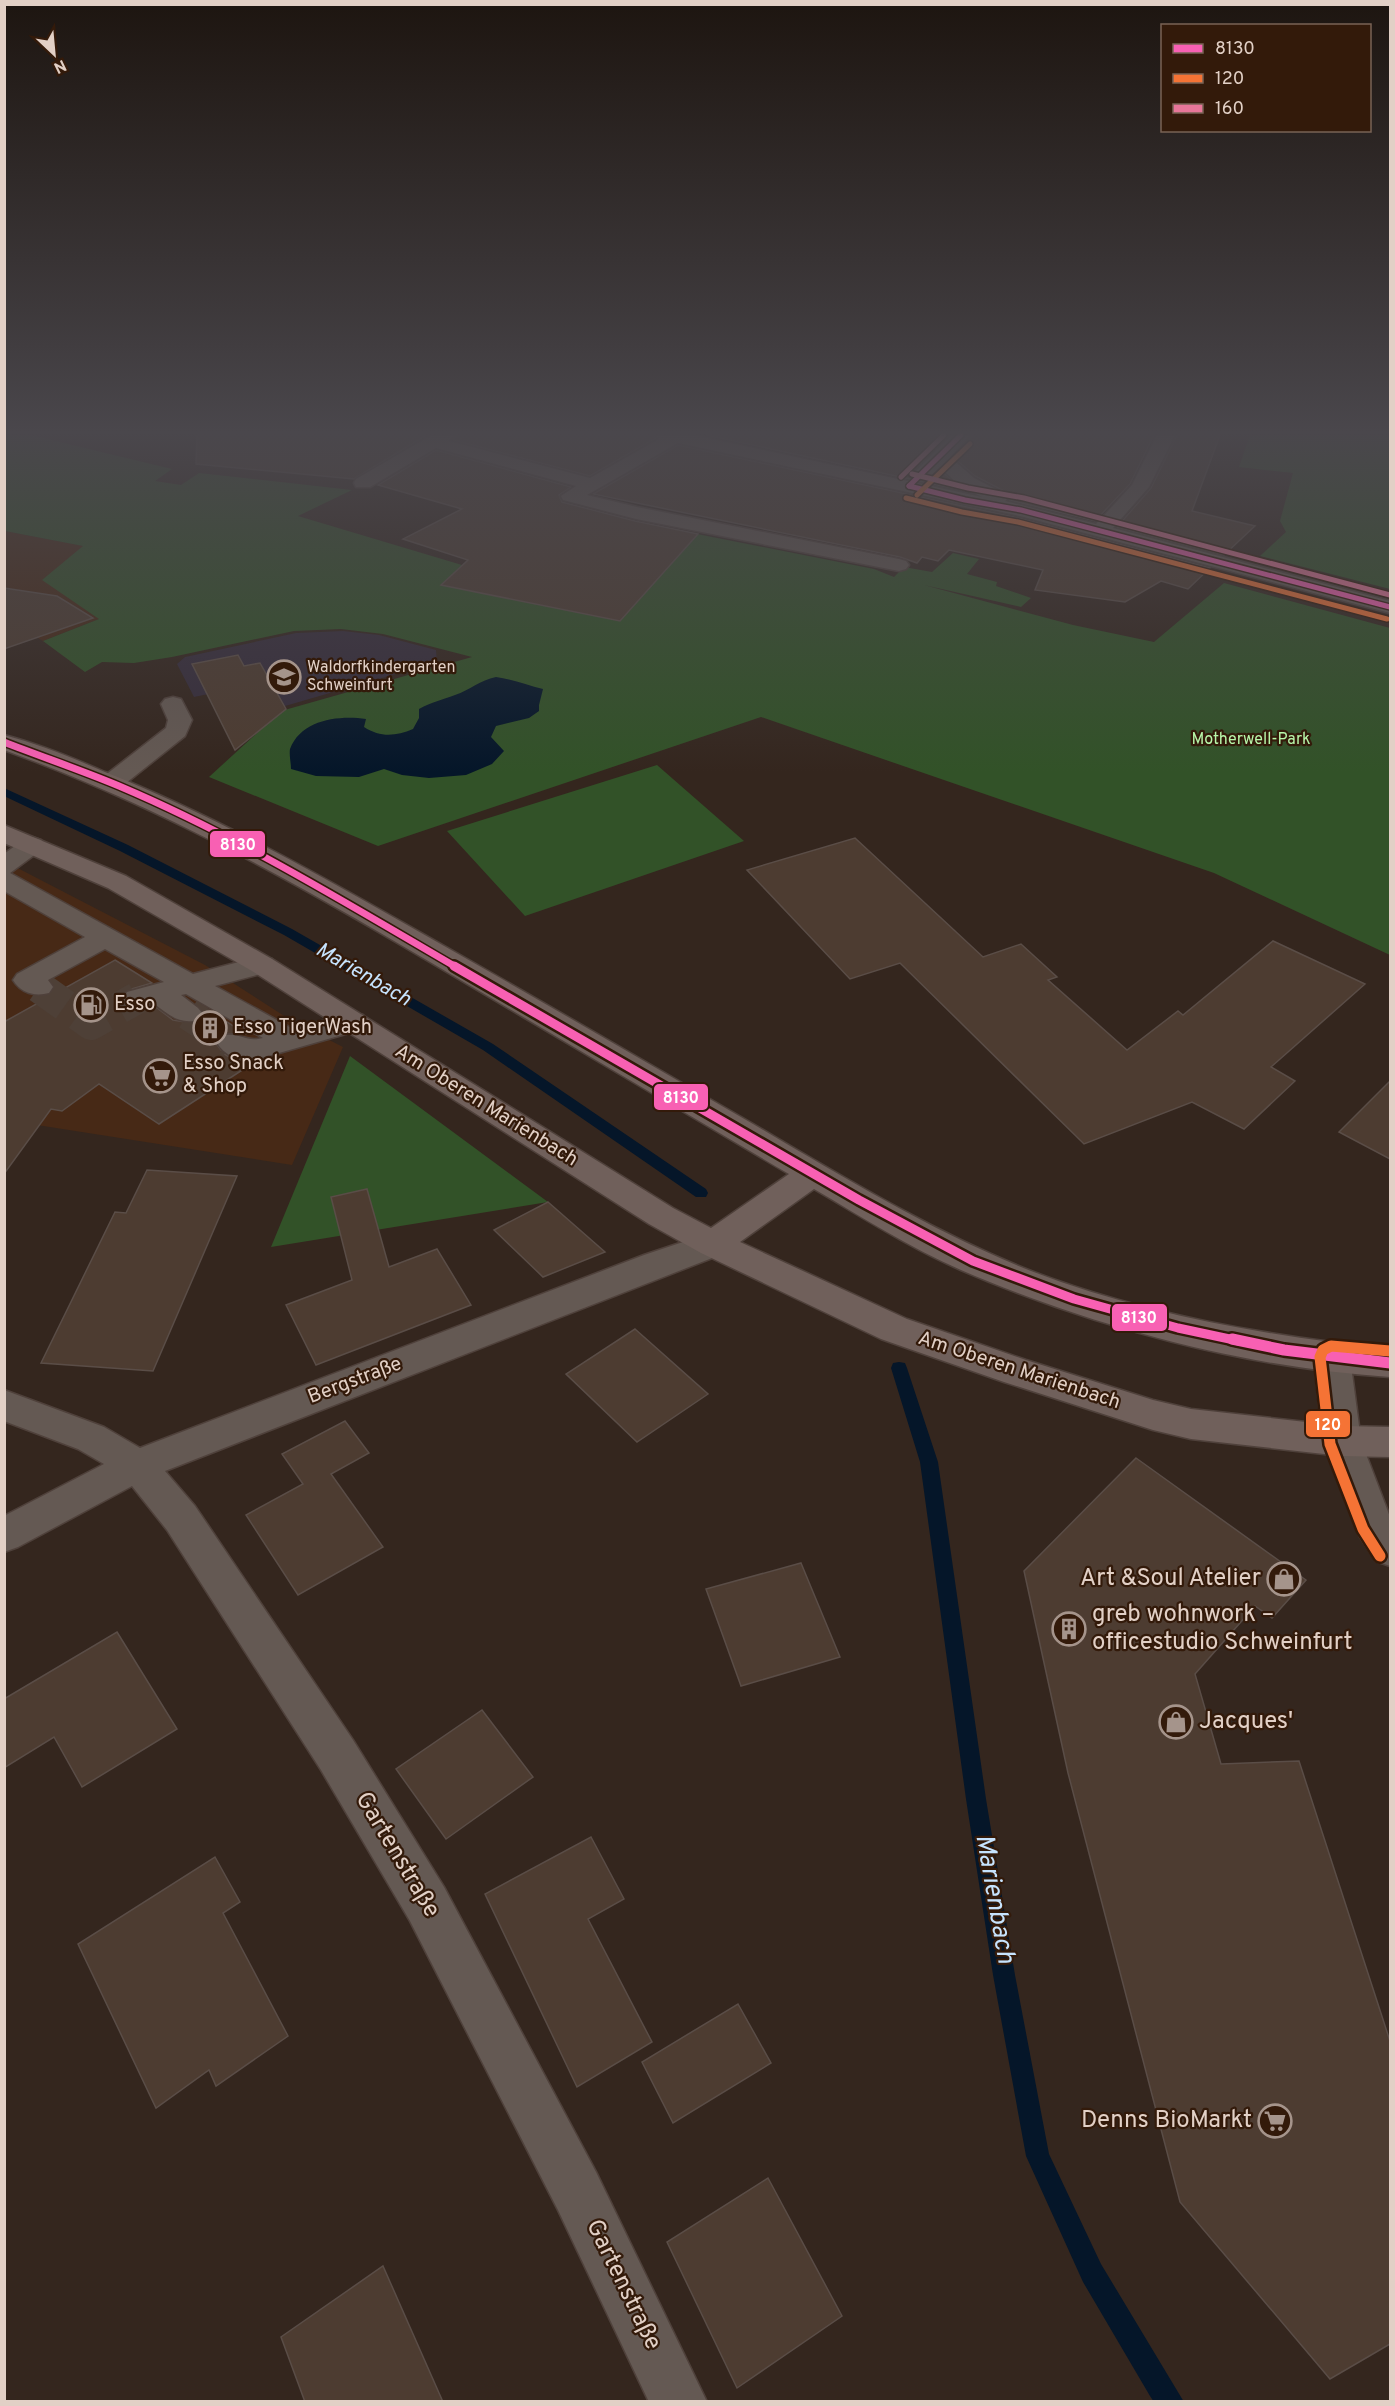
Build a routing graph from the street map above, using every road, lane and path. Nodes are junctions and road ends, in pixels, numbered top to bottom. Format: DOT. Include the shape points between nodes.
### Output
graph roads {
  1 [pos="810,547"];
  2 [pos="1165,547"];
  3 [pos="900,565"];
  4 [pos="1390,607"];
  5 [pos="173,704"];
  6 [pos="4,742"];
  7 [pos="112,782"];
  8 [pos="4,833"];
  9 [pos="32,845"];
  10 [pos="4,867"];
  11 [pos="4,880"];
  12 [pos="106,937"];
  13 [pos="262,965"];
  14 [pos="190,984"];
  15 [pos="39,987"];
  16 [pos="188,1014"];
  17 [pos="353,1022"];
  18 [pos="289,1040"];
  19 [pos="232,1043"];
  20 [pos="812,1174"];
  21 [pos="713,1244"];
  22 [pos="1332,1358"];
  23 [pos="1390,1363"];
  24 [pos="4,1405"];
  25 [pos="1342,1441"];
  26 [pos="1390,1442"];
  27 [pos="137,1466"];
  28 [pos="4,1535"];
  29 [pos="1390,1550"];
  30 [pos="679,2402"];
  1 -- 3 [label="street"];
  2 -- 4 [label="street"];
  5 -- 7 [label="street" via="180,720 177,731"];
  6 -- 7 [label="main road"];
  7 -- 20 [label="main road" via="184,814 341,897"];
  8 -- 9 [label="main road, Am Oberen Marienbach"];
  9 -- 10 [label="street"];
  9 -- 13 [label="main road, Am Oberen Marienbach" via="117,882"];
  11 -- 12 [label="street"];
  12 -- 14 [label="street"];
  12 -- 15 [label="street" via="27,980"];
  13 -- 14 [label="street"];
  13 -- 17 [label="main road, Am Oberen Marienbach"];
  14 -- 16 [label="street" via="147,995"];
  14 -- 18 [label="street"];
  17 -- 18 [label="street"];
  17 -- 21 [label="main road, Am Oberen Marienbach" via="661,1216"];
  18 -- 19 [label="street" via="247,1052"];
  20 -- 21 [label="main road"];
  20 -- 22 [label="main road" via="971,1260 1062,1295 1109,1311 1202,1333"];
  21 -- 25 [label="main road, Am Oberen Marienbach" via="894,1329 1153,1415 1191,1424"];
  21 -- 27 [label="street, Bergstraße"];
  22 -- 23 [label="main road"];
  22 -- 25 [label="street"];
  24 -- 27 [label="street, Gartenstraße" via="91,1438"];
  25 -- 26 [label="main road, Am Oberen Marienbach"];
  25 -- 29 [label="street" via="1374,1525"];
  27 -- 28 [label="street, Bergstraße"];
  27 -- 30 [label="street, Gartenstraße" via="181,1518 271,1652 427,1904 577,2191"];
}
